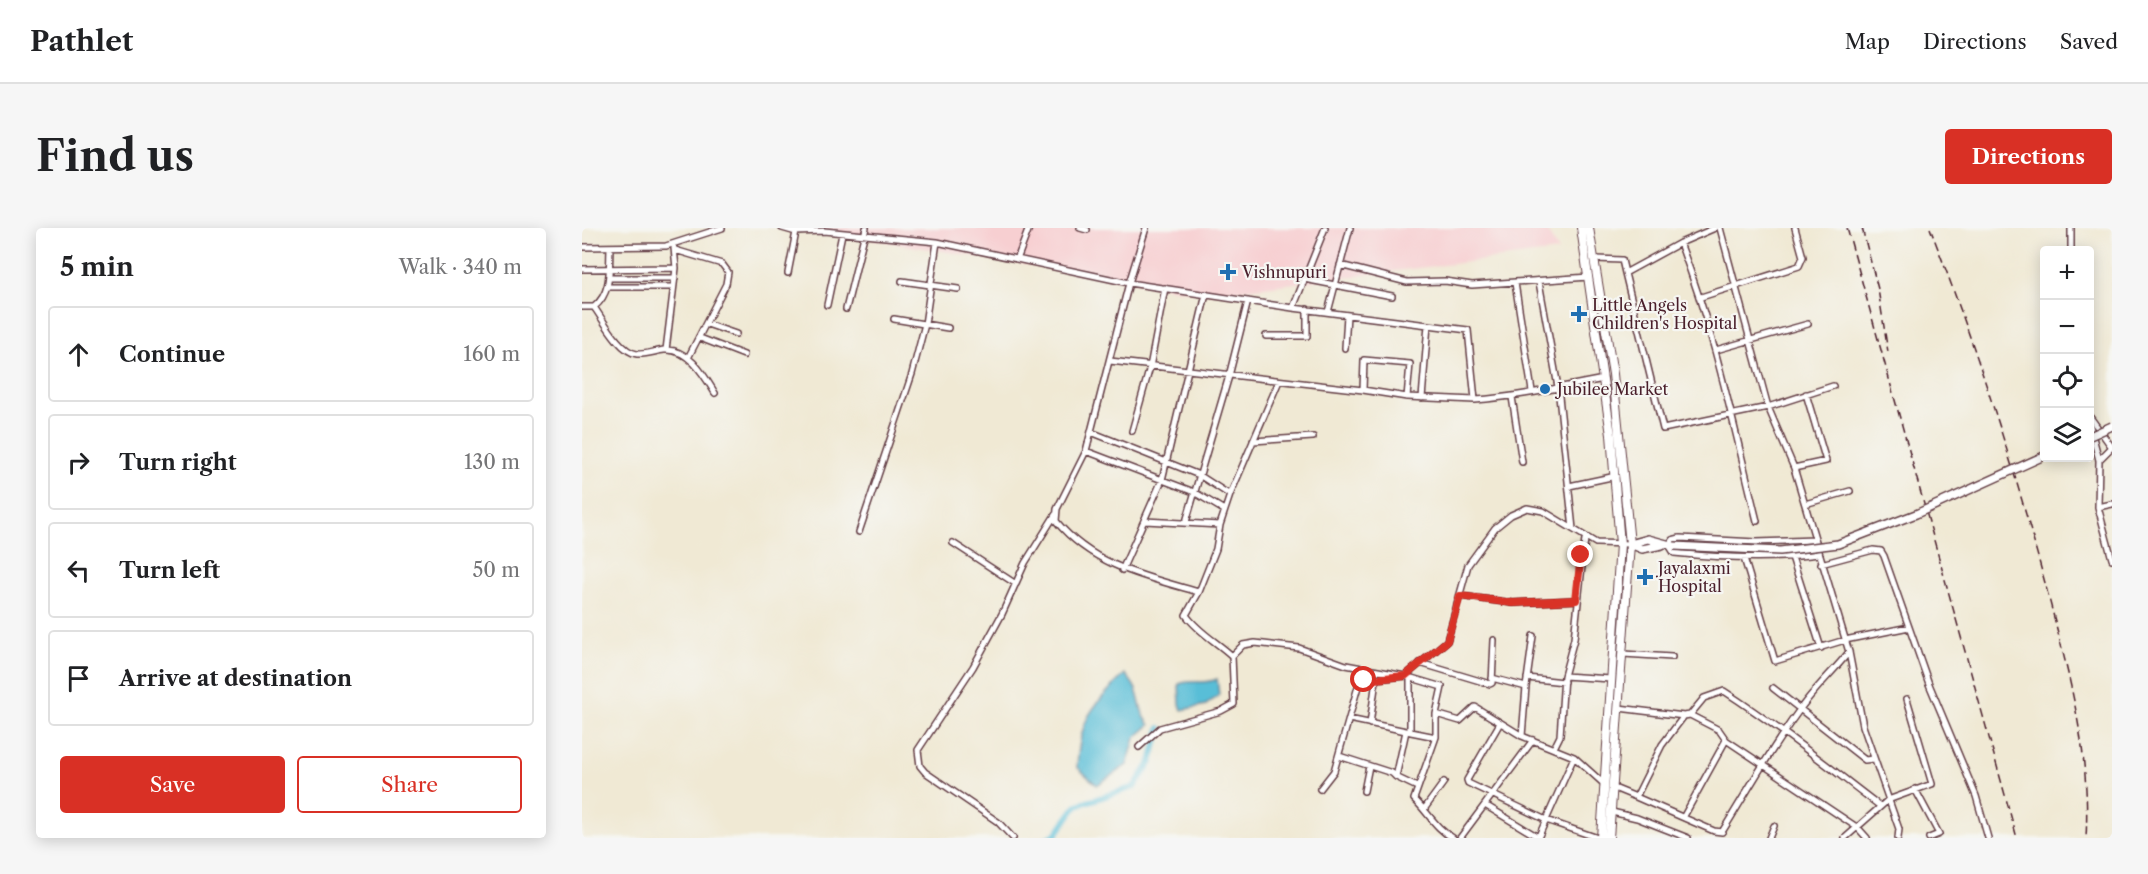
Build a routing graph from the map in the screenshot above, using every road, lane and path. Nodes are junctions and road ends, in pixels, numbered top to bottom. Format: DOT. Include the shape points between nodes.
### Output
graph roads {
  1 [pos="722,228"];
  2 [pos="782,228"];
  3 [pos="866,228"];
  4 [pos="1029,228"];
  5 [pos="1080,228"];
  6 [pos="1146,228"];
  7 [pos="1324,228"];
  8 [pos="1348,228"];
  9 [pos="1581,228"];
  10 [pos="1589,228"];
  11 [pos="1718,228"];
  12 [pos="1795,228"];
  13 [pos="2071,228"];
  14 [pos="825,230"];
  15 [pos="1087,230"];
  16 [pos="796,232"];
  17 [pos="842,234"];
  18 [pos="865,235"];
  19 [pos="937,242"];
  20 [pos="1680,243"];
  21 [pos="2072,246"];
  22 [pos="674,247"];
  23 [pos="582,248"];
  24 [pos="610,248"];
  25 [pos="1018,257"];
  26 [pos="1596,259"];
  27 [pos="1340,265"];
  28 [pos="609,267"];
  29 [pos="676,268"];
  30 [pos="582,269"];
  31 [pos="788,273"];
  32 [pos="1625,273"];
  33 [pos="1589,277"];
  34 [pos="609,278"];
  35 [pos="675,278"];
  36 [pos="1304,279"];
  37 [pos="902,281"];
  38 [pos="1539,282"];
  39 [pos="1129,283"];
  40 [pos="1515,283"];
  41 [pos="931,285"];
  42 [pos="673,286"];
  43 [pos="608,287"];
  44 [pos="1165,288"];
  45 [pos="1335,288"];
  46 [pos="1736,288"];
  47 [pos="958,289"];
  48 [pos="1206,294"];
  49 [pos="1392,296"];
  50 [pos="1701,297"];
  51 [pos="1248,301"];
  52 [pos="826,305"];
  53 [pos="582,307"];
  54 [pos="594,308"];
  55 [pos="1293,308"];
  56 [pos="846,309"];
  57 [pos="1307,309"];
  58 [pos="1329,312"];
  59 [pos="1347,315"];
  60 [pos="894,319"];
  61 [pos="707,324"];
  62 [pos="925,324"];
  63 [pos="1808,324"];
  64 [pos="1428,325"];
  65 [pos="948,328"];
  66 [pos="736,334"];
  67 [pos="1266,336"];
  68 [pos="700,338"];
  69 [pos="1749,341"];
  70 [pos="1345,348"];
  71 [pos="666,350"];
  72 [pos="1716,350"];
  73 [pos="744,355"];
  74 [pos="688,358"];
  75 [pos="1110,361"];
  76 [pos="1150,367"];
  77 [pos="1189,371"];
  78 [pos="1229,376"];
  79 [pos="1604,379"];
  80 [pos="1279,381"];
  81 [pos="1833,386"];
  82 [pos="1558,387"];
  83 [pos="1363,390"];
  84 [pos="1532,391"];
  85 [pos="715,393"];
  86 [pos="1806,394"];
  87 [pos="1407,397"];
  88 [pos="1512,397"];
  89 [pos="1422,398"];
  90 [pos="1475,400"];
  91 [pos="1768,407"];
  92 [pos="1731,416"];
  93 [pos="2094,423"];
  94 [pos="2112,426"];
  95 [pos="1132,431"];
  96 [pos="1091,432"];
  97 [pos="2094,434"];
  98 [pos="1312,437"];
  99 [pos="1253,441"];
  100 [pos="2094,441"];
  101 [pos="2111,446"];
  102 [pos="1086,451"];
  103 [pos="2040,458"];
  104 [pos="2099,460"];
  105 [pos="1522,462"];
  106 [pos="1167,463"];
  107 [pos="1794,468"];
  108 [pos="1199,475"];
  109 [pos="1616,476"];
  110 [pos="1162,480"];
  111 [pos="1569,486"];
  112 [pos="1194,492"];
  113 [pos="1850,492"];
  114 [pos="1230,495"];
  115 [pos="1804,504"];
  116 [pos="2112,504"];
  117 [pos="2098,507"];
  118 [pos="1224,510"];
  119 [pos="1055,515"];
  120 [pos="1145,521"];
  121 [pos="1185,522"];
  122 [pos="1757,522"];
  123 [pos="1220,525"];
  124 [pos="1573,529"];
  125 [pos="859,532"];
  126 [pos="1585,538"];
  127 [pos="1815,540"];
  128 [pos="953,543"];
  129 [pos="1620,544"];
  130 [pos="1630,544"];
  131 [pos="1669,545"];
  132 [pos="1818,554"];
  133 [pos="1792,556"];
  134 [pos="1744,558"];
  135 [pos="2112,558"];
  136 [pos="1821,564"];
  137 [pos="1122,570"];
  138 [pos="1016,584"];
  139 [pos="1199,592"];
  140 [pos="1460,596"];
  141 [pos="1576,600"];
  142 [pos="1909,627"];
  143 [pos="1533,636"];
  144 [pos="1494,640"];
  145 [pos="1845,640"];
  146 [pos="1821,648"];
  147 [pos="1849,652"];
  148 [pos="1623,654"];
  149 [pos="1232,656"];
  150 [pos="1672,657"];
  151 [pos="1420,663"];
  152 [pos="1407,677"];
  153 [pos="1492,678"];
  154 [pos="1527,678"];
  155 [pos="1564,679"];
  156 [pos="1611,679"];
  157 [pos="1376,680"];
  158 [pos="1526,687"];
  159 [pos="1773,688"];
  160 [pos="1906,699"];
  161 [pos="1619,708"];
  162 [pos="1800,709"];
  163 [pos="1436,714"];
  164 [pos="1687,716"];
  165 [pos="1349,719"];
  166 [pos="1370,723"];
  167 [pos="1500,723"];
  168 [pos="1408,730"];
  169 [pos="1784,732"];
  170 [pos="1522,736"];
  171 [pos="1436,737"];
  172 [pos="1533,740"];
  173 [pos="1726,740"];
  174 [pos="1139,747"];
  175 [pos="1554,748"];
  176 [pos="1339,756"];
  177 [pos="1574,757"];
  178 [pos="1873,759"];
  179 [pos="1369,766"];
  180 [pos="1762,766"];
  181 [pos="1396,777"];
  182 [pos="1444,782"];
  183 [pos="1604,784"];
  184 [pos="1418,788"];
  185 [pos="1614,788"];
  186 [pos="1320,789"];
  187 [pos="1915,789"];
  188 [pos="1364,791"];
  189 [pos="1494,794"];
  190 [pos="1636,797"];
  191 [pos="1888,800"];
  192 [pos="1485,805"];
  193 [pos="1880,806"];
  194 [pos="1425,808"];
  195 [pos="1612,812"];
  196 [pos="1684,816"];
  197 [pos="1546,820"];
  198 [pos="1774,826"];
  199 [pos="1858,828"];
  200 [pos="1013,838"];
  201 [pos="1453,838"];
  202 [pos="1460,838"];
  203 [pos="1538,838"];
  204 [pos="1600,838"];
  205 [pos="1609,838"];
  206 [pos="1688,838"];
  207 [pos="1769,838"];
  208 [pos="1845,838"];
  209 [pos="1867,838"];
  210 [pos="1898,838"];
  211 [pos="1929,838"];
  212 [pos="1988,838"];
  1 -- 22 [label="street"];
  2 -- 16 [label="street"];
  3 -- 18 [label="street"];
  4 -- 25 [label="street"];
  5 -- 15 [label="street"];
  6 -- 39 [label="street"];
  7 -- 36 [label="street"];
  8 -- 27 [label="street"];
  9 -- 33 [label="main road"];
  10 -- 26 [label="main road"];
  11 -- 20 [label="street"];
  11 -- 46 [label="street"];
  12 -- 46 [label="street" via="1803,258 1798,266"];
  13 -- 21 [label="street"];
  14 -- 16 [label="street"];
  14 -- 17 [label="street"];
  16 -- 31 [label="street"];
  17 -- 18 [label="street"];
  17 -- 52 [label="street"];
  18 -- 19 [label="street"];
  18 -- 56 [label="street"];
  19 -- 25 [label="street"];
  19 -- 41 [label="street"];
  20 -- 32 [label="street"];
  20 -- 50 [label="street"];
  22 -- 24 [label="street"];
  22 -- 29 [label="street"];
  22 -- 61 [label="street" via="722,264 728,272"];
  23 -- 24 [label="street"];
  24 -- 28 [label="street"];
  25 -- 39 [label="street"];
  26 -- 32 [label="street" via="1622,260"];
  26 -- 130 [label="main road" via="1613,374"];
  27 -- 40 [label="street" via="1407,282"];
  27 -- 45 [label="street"];
  28 -- 29 [label="street"];
  28 -- 30 [label="street"];
  28 -- 34 [label="street"];
  29 -- 35 [label="street"];
  32 -- 92 [label="street" via="1663,429"];
  33 -- 38 [label="street"];
  33 -- 79 [label="main road"];
  34 -- 35 [label="street"];
  34 -- 43 [label="street"];
  35 -- 42 [label="street"];
  36 -- 45 [label="street"];
  36 -- 55 [label="street"];
  37 -- 41 [label="street"];
  38 -- 40 [label="street"];
  38 -- 82 [label="street"];
  39 -- 44 [label="street"];
  39 -- 75 [label="street"];
  40 -- 84 [label="street"];
  41 -- 47 [label="street"];
  41 -- 62 [label="street"];
  42 -- 43 [label="street"];
  42 -- 71 [label="street"];
  43 -- 54 [label="street"];
  44 -- 48 [label="street"];
  44 -- 76 [label="street"];
  45 -- 49 [label="street"];
  45 -- 58 [label="street"];
  46 -- 50 [label="street"];
  46 -- 69 [label="street"];
  48 -- 51 [label="street"];
  48 -- 77 [label="street"];
  50 -- 72 [label="street"];
  51 -- 55 [label="street"];
  51 -- 78 [label="street"];
  53 -- 54 [label="street"];
  54 -- 71 [label="street" via="617,342 635,354"];
  55 -- 57 [label="street"];
  57 -- 58 [label="street"];
  57 -- 67 [label="street" via="1307,336"];
  58 -- 59 [label="street"];
  59 -- 64 [label="street"];
  59 -- 70 [label="street"];
  60 -- 62 [label="street"];
  61 -- 66 [label="street"];
  61 -- 68 [label="street"];
  62 -- 65 [label="street"];
  62 -- 125 [label="street"];
  63 -- 69 [label="street"];
  64 -- 89 [label="street"];
  64 -- 90 [label="street" via="1468,330"];
  68 -- 73 [label="street"];
  68 -- 74 [label="street"];
  69 -- 72 [label="street"];
  69 -- 91 [label="street"];
  71 -- 74 [label="street"];
  72 -- 92 [label="street"];
  74 -- 85 [label="street"];
  75 -- 76 [label="street"];
  75 -- 96 [label="street"];
  76 -- 77 [label="street"];
  76 -- 95 [label="street"];
  77 -- 78 [label="street"];
  77 -- 106 [label="street"];
  78 -- 80 [label="street"];
  78 -- 108 [label="street"];
  79 -- 82 [label="street"];
  79 -- 109 [label="main road"];
  80 -- 83 [label="street"];
  80 -- 99 [label="street"];
  81 -- 86 [label="street"];
  82 -- 84 [label="street"];
  82 -- 111 [label="street"];
  83 -- 87 [label="street"];
  83 -- 87 [label="street" via="1364,360 1410,364"];
  84 -- 88 [label="street"];
  86 -- 91 [label="street"];
  86 -- 107 [label="street" via="1826,461"];
  87 -- 89 [label="street"];
  88 -- 90 [label="street"];
  88 -- 105 [label="street"];
  89 -- 90 [label="street"];
  91 -- 92 [label="street"];
  91 -- 107 [label="street"];
  92 -- 122 [label="street"];
  93 -- 101 [label="street"];
  94 -- 97 [label="street, bridge"];
  96 -- 102 [label="street"];
  96 -- 106 [label="street"];
  98 -- 99 [label="street"];
  99 -- 114 [label="street"];
  100 -- 104 [label="street"];
  101 -- 104 [label="street"];
  102 -- 110 [label="street"];
  102 -- 119 [label="street"];
  103 -- 131 [label="street, bridge" via="1916,514 1838,544 1780,551"];
  104 -- 117 [label="street"];
  106 -- 108 [label="street"];
  106 -- 110 [label="street"];
  107 -- 115 [label="street"];
  108 -- 112 [label="street"];
  108 -- 114 [label="street"];
  109 -- 111 [label="street"];
  109 -- 129 [label="main road"];
  110 -- 112 [label="street"];
  110 -- 120 [label="street"];
  111 -- 124 [label="street"];
  112 -- 118 [label="street"];
  112 -- 121 [label="street"];
  113 -- 115 [label="street"];
  114 -- 118 [label="street"];
  115 -- 127 [label="street"];
  116 -- 117 [label="street"];
  117 -- 135 [label="street"];
  118 -- 123 [label="street"];
  119 -- 137 [label="street" via="1061,527"];
  119 -- 138 [label="street"];
  120 -- 121 [label="street"];
  120 -- 137 [label="street"];
  121 -- 123 [label="street"];
  123 -- 139 [label="street" via="1216,549"];
  124 -- 126 [label="street"];
  124 -- 140 [label="street" via="1544,511 1527,508 1511,515 1495,528 1468,565"];
  126 -- 129 [label="street" via="1596,543"];
  126 -- 141 [label="street"];
  127 -- 131 [label="street" via="1680,538"];
  127 -- 132 [label="street"];
  128 -- 138 [label="street"];
  129 -- 130 [label="street"];
  129 -- 156 [label="main road"];
  130 -- 131 [label="street" via="1648,539"];
  130 -- 148 [label="main road"];
  131 -- 134 [label="street" via="1674,554"];
  132 -- 133 [label="street"];
  132 -- 136 [label="street"];
  133 -- 134 [label="street"];
  133 -- 146 [label="street"];
  134 -- 146 [label="street" via="1775,661"];
  136 -- 142 [label="street" via="1881,551"];
  136 -- 145 [label="street"];
  137 -- 139 [label="street"];
  138 -- 200 [label="street" via="973,668 918,750 925,771 998,822"];
  139 -- 149 [label="street" via="1186,615"];
  140 -- 141 [label="street" via="1513,603"];
  140 -- 151 [label="street" via="1447,641"];
  141 -- 155 [label="street" via="1574,639"];
  142 -- 145 [label="street"];
  142 -- 212 [label="street" via="1976,796"];
  143 -- 154 [label="street"];
  144 -- 153 [label="street"];
  145 -- 146 [label="street"];
  145 -- 147 [label="street"];
  147 -- 162 [label="street"];
  147 -- 178 [label="street"];
  148 -- 150 [label="street"];
  148 -- 161 [label="main road"];
  149 -- 152 [label="street" via="1243,645 1256,643 1299,648 1346,665"];
  149 -- 174 [label="street" via="1234,704 1160,728"];
  151 -- 152 [label="street"];
  151 -- 153 [label="street" via="1484,684 1492,683"];
  152 -- 157 [label="street"];
  152 -- 163 [label="street" via="1442,687"];
  152 -- 168 [label="street"];
  153 -- 158 [label="street"];
  154 -- 155 [label="street"];
  154 -- 158 [label="street"];
  155 -- 156 [label="street"];
  155 -- 175 [label="street" via="1560,736"];
  156 -- 183 [label="main road"];
  157 -- 165 [label="street" via="1359,683"];
  157 -- 166 [label="street"];
  158 -- 170 [label="street"];
  159 -- 162 [label="street"];
  160 -- 187 [label="street" via="1932,784"];
  161 -- 164 [label="street"];
  161 -- 185 [label="main road"];
  162 -- 169 [label="street"];
  162 -- 178 [label="street" via="1864,760"];
  163 -- 167 [label="street" via="1461,721 1475,707"];
  163 -- 171 [label="street"];
  164 -- 169 [label="street" via="1704,698 1724,691"];
  164 -- 173 [label="street" via="1719,730"];
  164 -- 190 [label="street" via="1662,745"];
  165 -- 166 [label="street"];
  165 -- 176 [label="street"];
  166 -- 168 [label="street"];
  167 -- 170 [label="street"];
  167 -- 189 [label="street" via="1467,780 1470,785"];
  168 -- 171 [label="street"];
  168 -- 181 [label="street"];
  169 -- 180 [label="street"];
  169 -- 193 [label="street"];
  170 -- 172 [label="street"];
  171 -- 184 [label="street"];
  172 -- 175 [label="street"];
  172 -- 189 [label="street"];
  173 -- 180 [label="street"];
  173 -- 196 [label="street"];
  175 -- 177 [label="street"];
  176 -- 179 [label="street"];
  176 -- 186 [label="street"];
  177 -- 183 [label="street"];
  177 -- 197 [label="street"];
  178 -- 191 [label="street"];
  179 -- 181 [label="street"];
  179 -- 188 [label="street"];
  180 -- 196 [label="street" via="1722,832"];
  180 -- 199 [label="street"];
  181 -- 184 [label="street"];
  182 -- 194 [label="street"];
  183 -- 204 [label="main road"];
  184 -- 194 [label="street" via="1414,799"];
  185 -- 190 [label="street"];
  185 -- 195 [label="main road"];
  187 -- 191 [label="street"];
  187 -- 211 [label="street" via="1939,834"];
  189 -- 192 [label="street"];
  189 -- 197 [label="street"];
  190 -- 196 [label="street"];
  191 -- 193 [label="street"];
  191 -- 210 [label="street" via="1899,829"];
  192 -- 202 [label="street"];
  192 -- 203 [label="street"];
  193 -- 199 [label="street"];
  194 -- 201 [label="street" via="1434,824"];
  195 -- 205 [label="main road"];
  195 -- 206 [label="street"];
  197 -- 203 [label="street"];
  197 -- 204 [label="street"];
  198 -- 207 [label="street"];
  199 -- 208 [label="street"];
  199 -- 209 [label="street"];
}
